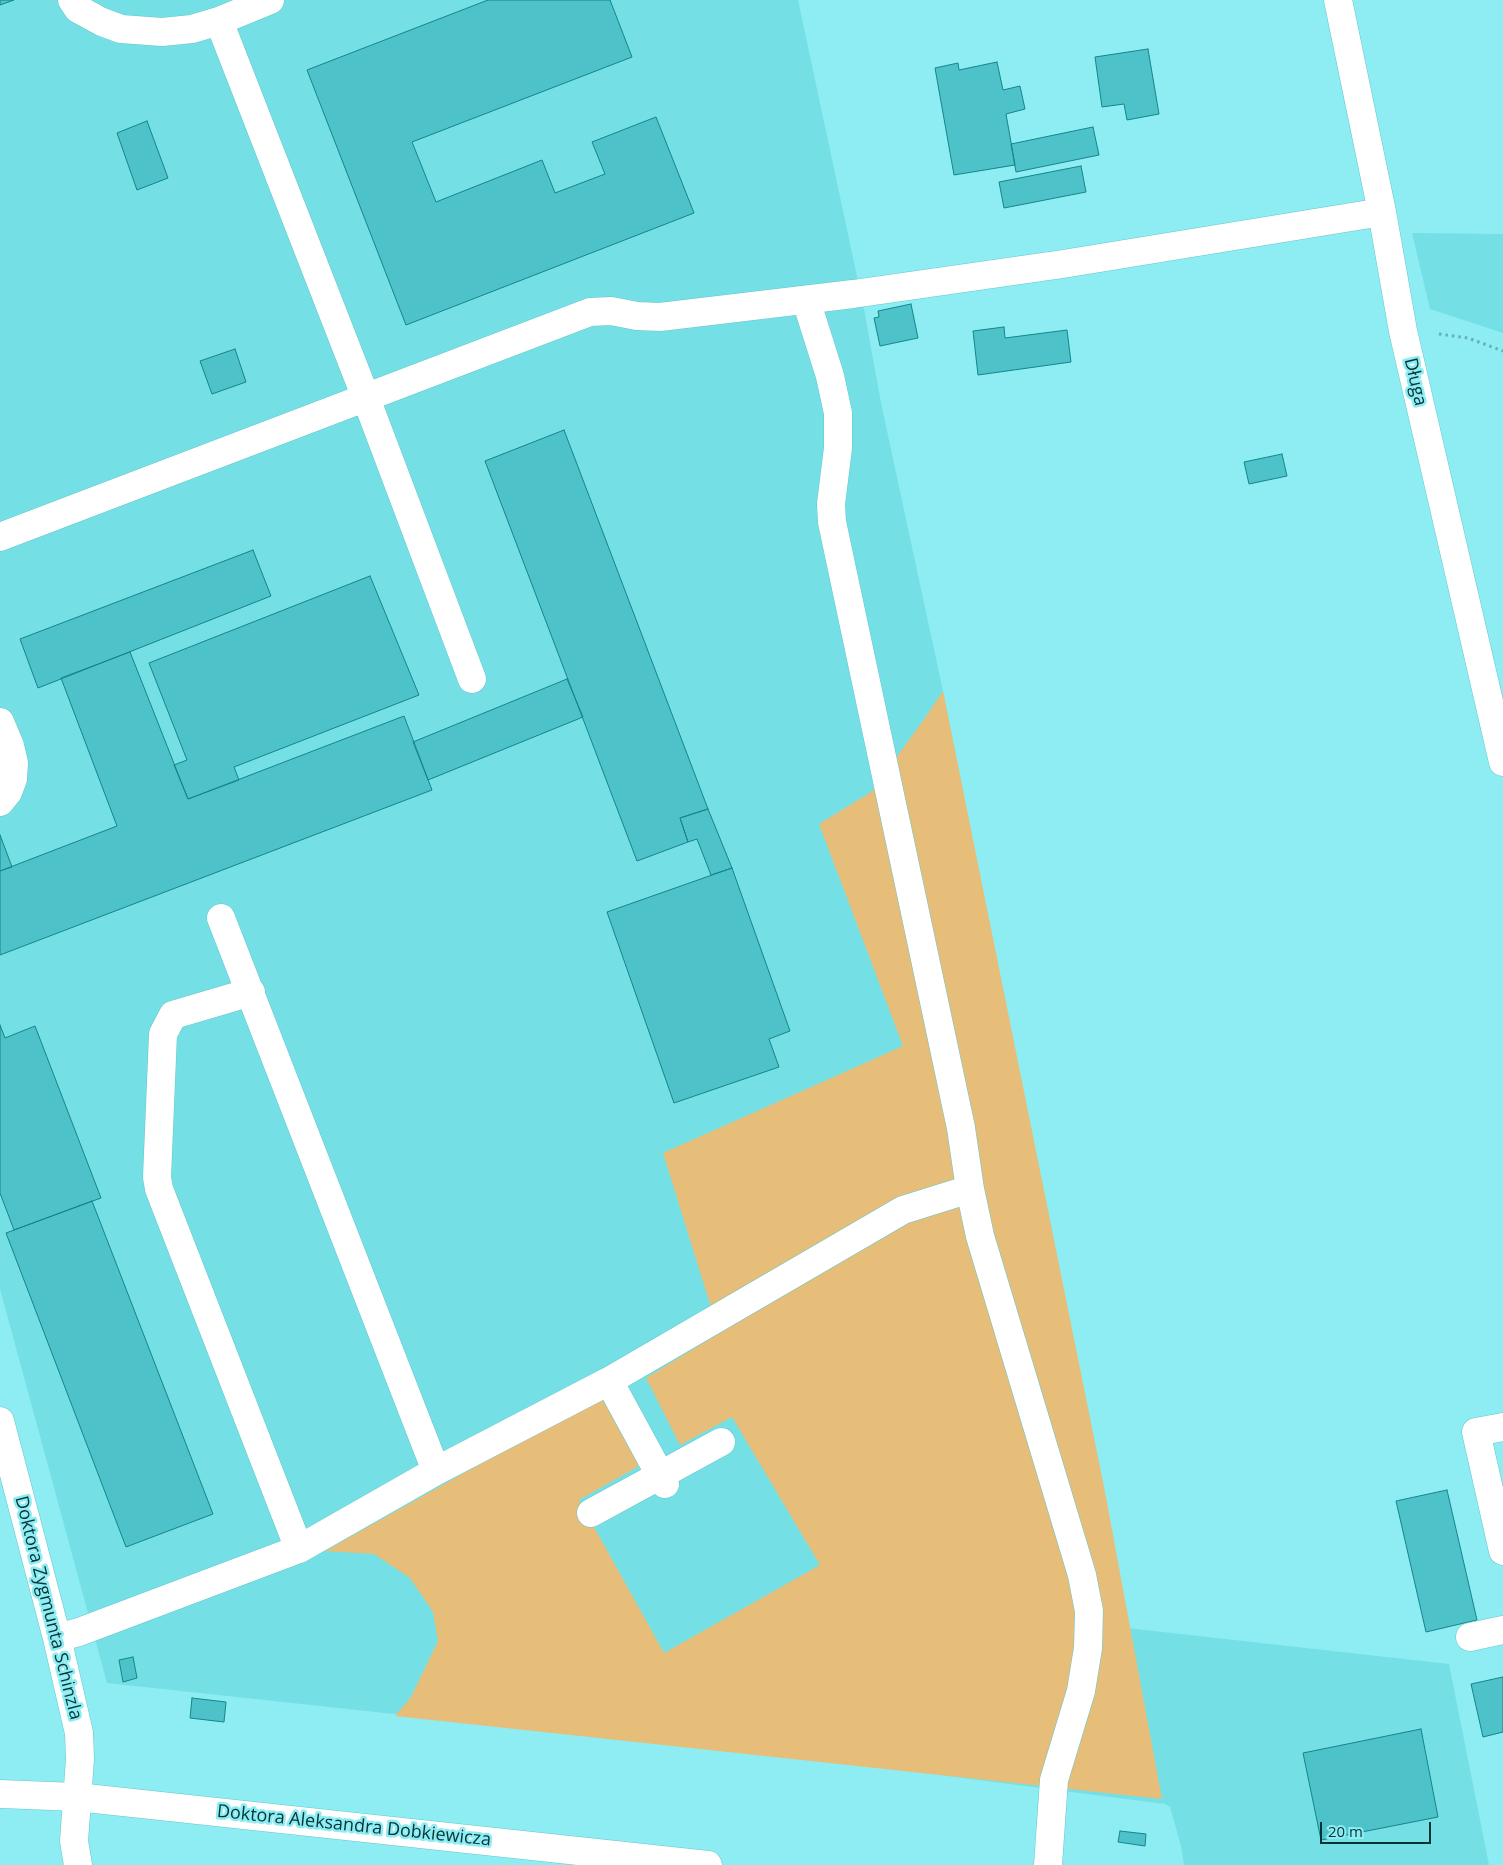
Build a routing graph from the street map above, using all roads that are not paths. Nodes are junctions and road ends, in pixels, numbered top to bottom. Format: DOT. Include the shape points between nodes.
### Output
graph roads {
  1 [pos="72,0"];
  2 [pos="270,0"];
  3 [pos="1338,0"];
  4 [pos="219,20"];
  5 [pos="1382,212"];
  6 [pos="806,300"];
  7 [pos="366,398"];
  8 [pos="0,536"];
  9 [pos="472,680"];
  10 [pos="0,722"];
  11 [pos="1503,762"];
  12 [pos="0,802"];
  13 [pos="221,918"];
  14 [pos="251,992"];
  15 [pos="970,1189"];
  16 [pos="609,1381"];
  17 [pos="0,1421"];
  18 [pos="1503,1427"];
  19 [pos="721,1442"];
  20 [pos="436,1472"];
  21 [pos="662,1480"];
  22 [pos="591,1513"];
  23 [pos="299,1549"];
  24 [pos="1503,1551"];
  25 [pos="1503,1630"];
  26 [pos="57,1638"];
  27 [pos="1470,1638"];
  28 [pos="0,1794"];
  29 [pos="77,1797"];
  30 [pos="78,1865"];
  31 [pos="708,1865"];
  32 [pos="1048,1865"];
  1 -- 4 [label="street" via="78,9 121,29 162,32 192,29"];
  2 -- 4 [label="street"];
  3 -- 5 [label="street, Długa"];
  4 -- 7 [label="street"];
  5 -- 6 [label="street" via="1063,264"];
  5 -- 11 [label="street, Długa" via="1403,331"];
  6 -- 7 [label="street" via="660,317 590,312"];
  6 -- 15 [label="street" via="838,413 832,522 961,1128"];
  7 -- 8 [label="street"];
  7 -- 9 [label="street"];
  10 -- 12 [label="street" via="14,763 13,779"];
  13 -- 14 [label="street"];
  14 -- 20 [label="street"];
  14 -- 23 [label="street" via="173,1015 163,1034 157,1177"];
  15 -- 16 [label="street" via="903,1210"];
  15 -- 32 [label="street" via="980,1236 1082,1575 1089,1611 1088,1648 1081,1691 1054,1780"];
  16 -- 20 [label="street"];
  16 -- 21 [label="street"];
  17 -- 26 [label="street, Doktora Zygmunta Schinzla"];
  18 -- 24 [label="street" via="1476,1432"];
  19 -- 21 [label="street"];
  20 -- 23 [label="street"];
  21 -- 22 [label="street"];
  23 -- 26 [label="street"];
  25 -- 27 [label="street"];
  26 -- 29 [label="street, Doktora Zygmunta Schinzla" via="79,1733"];
  28 -- 29 [label="street, Doktora Aleksandra Dobkiewicza"];
  29 -- 30 [label="street, Doktora Zygmunta Schinzla" via="74,1841"];
  29 -- 31 [label="street, Doktora Aleksandra Dobkiewicza"];
}
